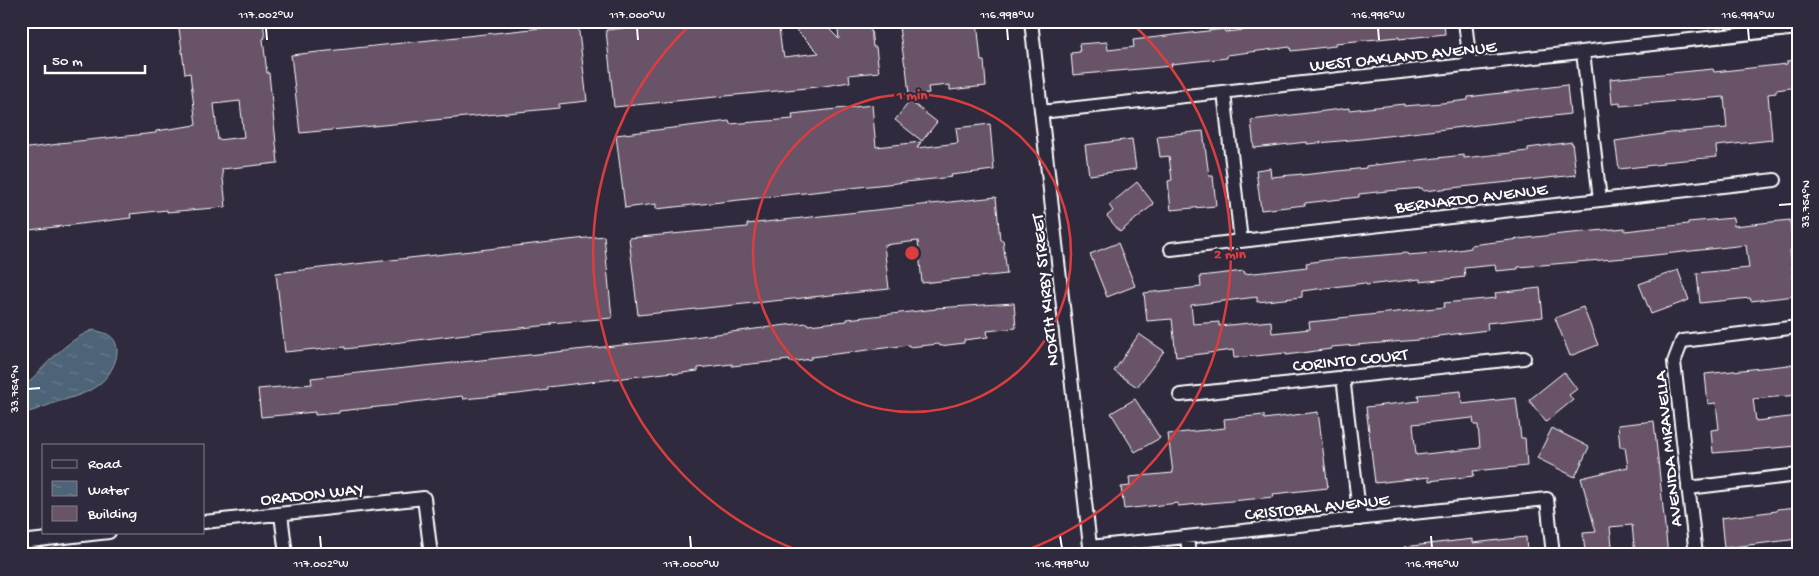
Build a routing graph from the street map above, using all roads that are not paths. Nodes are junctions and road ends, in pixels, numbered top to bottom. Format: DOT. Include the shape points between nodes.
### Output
graph roads {
  1 [pos="1031,21"];
  2 [pos="1465,21"];
  3 [pos="1798,28"];
  4 [pos="1583,52"];
  5 [pos="1470,65"];
  6 [pos="1224,92"];
  7 [pos="1041,112"];
  8 [pos="1775,180"];
  9 [pos="1600,200"];
  10 [pos="1241,241"];
  11 [pos="1171,249"];
  12 [pos="1798,327"];
  13 [pos="1524,358"];
  14 [pos="1343,377"];
  15 [pos="1180,395"];
  16 [pos="1798,475"];
  17 [pos="1688,488"];
  18 [pos="281,514"];
  19 [pos="1360,519"];
  20 [pos="205,522"];
  21 [pos="92,534"];
  22 [pos="1187,537"];
  23 [pos="21,542"];
  24 [pos="1090,551"];
  25 [pos="286,555"];
  26 [pos="431,555"];
  27 [pos="1189,555"];
  28 [pos="1553,555"];
  29 [pos="1696,555"];
  1 -- 7 [label="street, NORTH KIRBY STREET"];
  2 -- 5 [label="street"];
  3 -- 4 [label="street, WEST OAKLAND AVENUE"];
  4 -- 5 [label="street, WEST OAKLAND AVENUE"];
  4 -- 9 [label="street"];
  5 -- 6 [label="street, WEST OAKLAND AVENUE"];
  6 -- 7 [label="street, WEST OAKLAND AVENUE"];
  6 -- 10 [label="street"];
  7 -- 24 [label="street, NORTH KIRBY STREET"];
  8 -- 9 [label="street, BERNARDO AVENUE"];
  9 -- 10 [label="street, BERNARDO AVENUE"];
  10 -- 11 [label="street, BERNARDO AVENUE"];
  12 -- 17 [label="street, AVENIDA MIRAVELLA" via="1682,341 1674,362"];
  13 -- 14 [label="street, CORINTO COURT"];
  14 -- 15 [label="street, CORINTO COURT"];
  14 -- 19 [label="street"];
  16 -- 17 [label="street"];
  17 -- 29 [label="street, AVENIDA MIRAVELLA"];
  18 -- 20 [label="street, ORADON WAY"];
  18 -- 25 [label="street"];
  18 -- 26 [label="street, ORADON WAY" via="424,498"];
  19 -- 22 [label="street, CRISTOBAL AVENUE"];
  19 -- 28 [label="street, CRISTOBAL AVENUE" via="1547,499"];
  21 -- 23 [label="street"];
  22 -- 24 [label="street, CRISTOBAL AVENUE"];
  22 -- 27 [label="street"];
}
